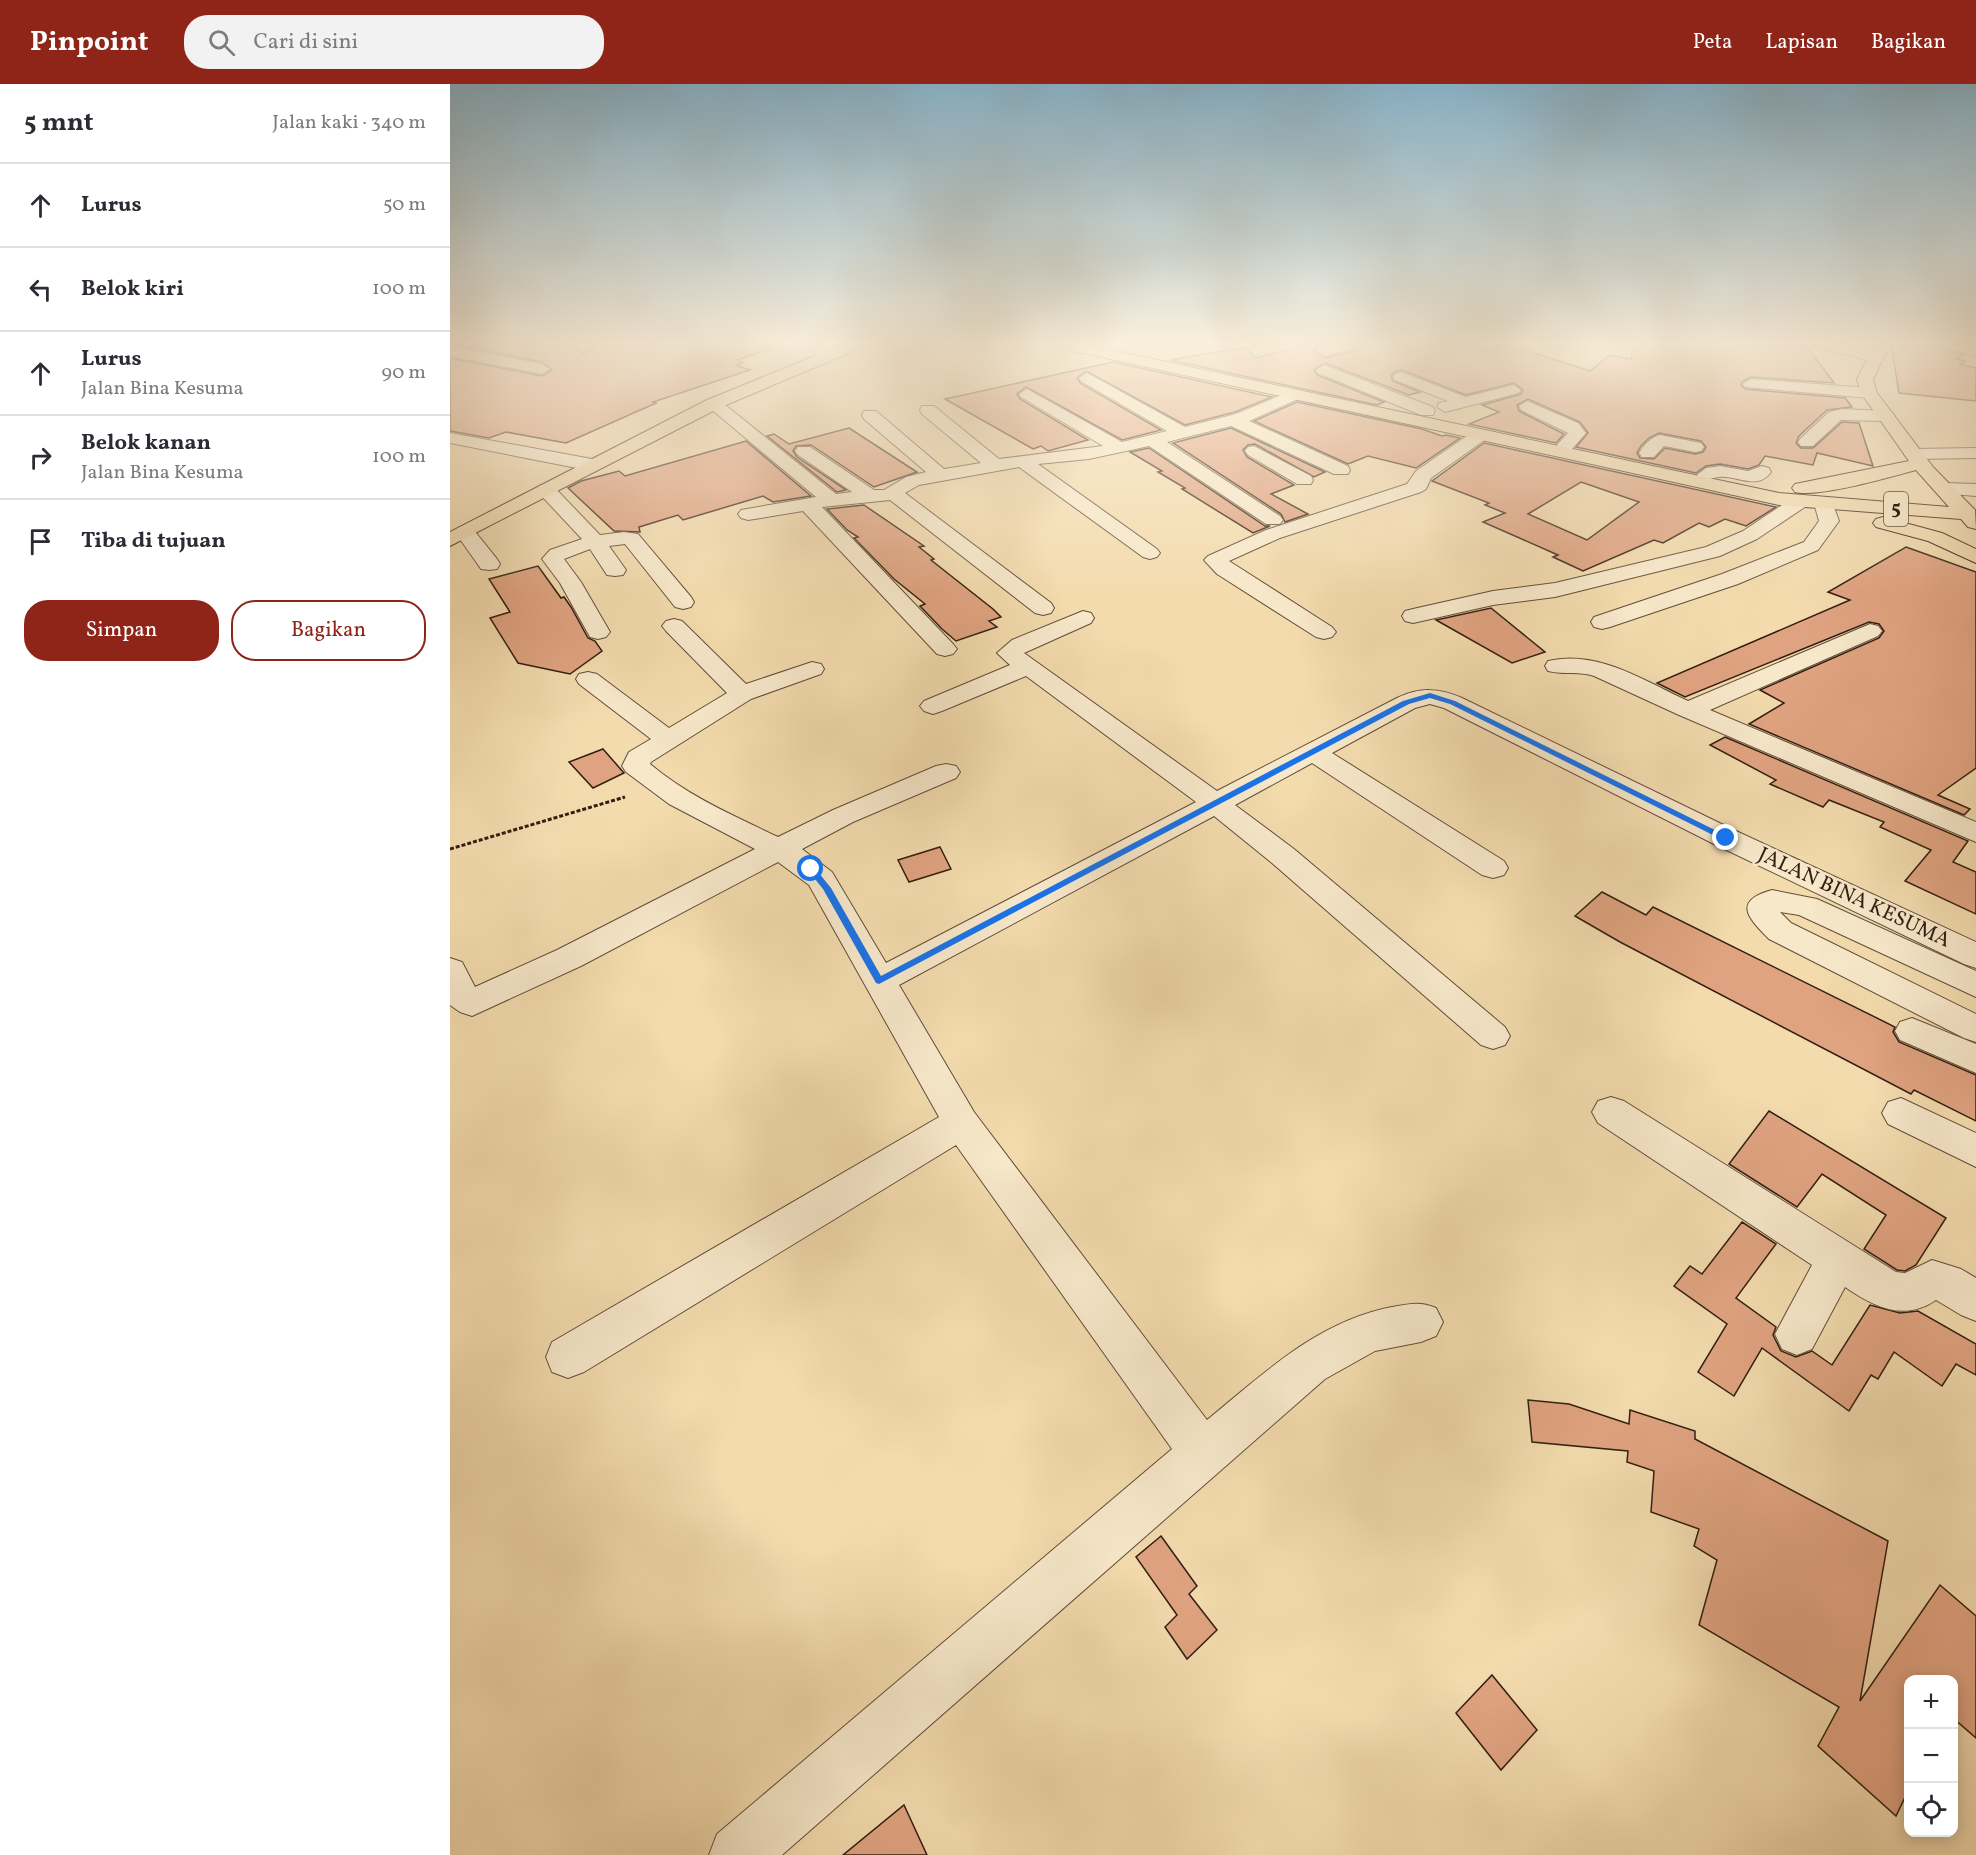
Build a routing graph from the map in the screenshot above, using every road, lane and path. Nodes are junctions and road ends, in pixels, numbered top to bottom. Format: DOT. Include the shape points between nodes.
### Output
graph roads {
  1 [pos="655,427"];
  2 [pos="665,427"];
  3 [pos="741,427"];
  4 [pos="884,427"];
  5 [pos="949,427"];
  6 [pos="1083,427"];
  7 [pos="1172,427"];
  8 [pos="1208,427"];
  9 [pos="1212,427"];
  10 [pos="1247,427"];
  11 [pos="1440,427"];
  12 [pos="1487,427"];
  13 [pos="1571,427"];
  14 [pos="1824,427"];
  15 [pos="1894,427"];
  16 [pos="1183,433"];
  17 [pos="1480,435"];
  18 [pos="450,438"];
  19 [pos="1152,440"];
  20 [pos="1808,442"];
  21 [pos="1566,445"];
  22 [pos="1118,447"];
  23 [pos="804,451"];
  24 [pos="1976,453"];
  25 [pos="1690,454"];
  26 [pos="1646,457"];
  27 [pos="1022,460"];
  28 [pos="1920,463"];
  29 [pos="585,464"];
  30 [pos="996,465"];
  31 [pos="1976,467"];
  32 [pos="1341,471"];
  33 [pos="1762,472"];
  34 [pos="940,475"];
  35 [pos="1706,475"];
  36 [pos="1304,480"];
  37 [pos="546,490"];
  38 [pos="1779,490"];
  39 [pos="1976,490"];
  40 [pos="893,493"];
  41 [pos="868,495"];
  42 [pos="832,500"];
  43 [pos="1801,501"];
  44 [pos="1824,503"];
  45 [pos="809,505"];
  46 [pos="1963,508"];
  47 [pos="748,514"];
  48 [pos="1273,519"];
  49 [pos="455,534"];
  50 [pos="596,542"];
  51 [pos="1150,553"];
  52 [pos="1976,557"];
  53 [pos="652,561"];
  54 [pos="489,564"];
  55 [pos="615,570"];
  56 [pos="570,582"];
  57 [pos="683,602"];
  58 [pos="1043,608"];
  59 [pos="1413,616"];
  60 [pos="1083,618"];
  61 [pos="1602,622"];
  62 [pos="674,626"];
  63 [pos="1870,631"];
  64 [pos="598,632"];
  65 [pos="1324,632"];
  66 [pos="945,649"];
  67 [pos="1557,666"];
  68 [pos="1027,667"];
  69 [pos="812,669"];
  70 [pos="588,679"];
  71 [pos="742,694"];
  72 [pos="933,706"];
  73 [pos="1688,710"];
  74 [pos="668,740"];
  75 [pos="1313,752"];
  76 [pos="946,772"];
  77 [pos="625,797"];
  78 [pos="1216,804"];
  79 [pos="1976,833"];
  80 [pos="450,849"];
  81 [pos="780,850"];
  82 [pos="1493,868"];
  83 [pos="1976,956"];
  84 [pos="450,970"];
  85 [pos="879,981"];
  86 [pos="1976,985"];
  87 [pos="1976,1029"];
  88 [pos="1912,1031"];
  89 [pos="1492,1036"];
  90 [pos="1976,1059"];
  91 [pos="1611,1112"];
  92 [pos="1901,1113"];
  93 [pos="961,1123"];
  94 [pos="1976,1151"];
  95 [pos="1837,1260"];
  96 [pos="1976,1301"];
  97 [pos="1421,1322"];
  98 [pos="1797,1334"];
  99 [pos="568,1357"];
  100 [pos="1203,1453"];
  101 [pos="738,1855"];
  1 -- 29 [label="highway"];
  2 -- 29 [label="highway"];
  3 -- 42 [label="street"];
  4 -- 34 [label="street"];
  5 -- 30 [label="street"];
  6 -- 22 [label="street"];
  7 -- 16 [label="street"];
  8 -- 16 [label="street"];
  9 -- 36 [label="street"];
  10 -- 32 [label="street"];
  11 -- 17 [label="highway, 5"];
  12 -- 21 [label="highway"];
  13 -- 21 [label="street" via="1576,433"];
  14 -- 20 [label="street"];
  15 -- 28 [label="highway"];
  16 -- 19 [label="street"];
  17 -- 43 [label="highway, 5"];
  17 -- 65 [label="street" via="1423,475 1414,488 1280,532 1215,560"];
  18 -- 29 [label="street"];
  19 -- 22 [label="street"];
  19 -- 48 [label="street"];
  21 -- 26 [label="highway"];
  22 -- 27 [label="street" via="1089,454"];
  23 -- 41 [label="street"];
  24 -- 28 [label="street"];
  25 -- 26 [label="street"];
  25 -- 35 [label="highway, 5"];
  27 -- 30 [label="street"];
  27 -- 51 [label="street"];
  28 -- 31 [label="street"];
  28 -- 38 [label="highway" via="1842,482"];
  28 -- 46 [label="highway"];
  29 -- 37 [label="highway"];
  29 -- 49 [label="highway"];
  30 -- 34 [label="street"];
  33 -- 35 [label="street" via="1745,476 1713,471"];
  34 -- 40 [label="street" via="913,481"];
  35 -- 38 [label="highway, 5"];
  37 -- 49 [label="highway"];
  37 -- 50 [label="street"];
  38 -- 46 [label="highway, 5"];
  39 -- 46 [label="street"];
  40 -- 41 [label="street"];
  40 -- 58 [label="street"];
  41 -- 42 [label="street"];
  42 -- 45 [label="street"];
  43 -- 44 [label="highway, 5"];
  43 -- 59 [label="street" via="1750,535 1713,552 1555,590 1493,598"];
  44 -- 46 [label="highway, 5"];
  44 -- 52 [label="highway" via="1838,511 1935,537"];
  44 -- 61 [label="street" via="1830,521 1811,546 1757,569"];
  45 -- 47 [label="street"];
  45 -- 66 [label="street"];
  49 -- 54 [label="street"];
  50 -- 53 [label="street" via="631,538"];
  50 -- 55 [label="street"];
  50 -- 56 [label="street" via="553,556"];
  53 -- 55 [label="street"];
  53 -- 57 [label="street"];
  55 -- 56 [label="street"];
  56 -- 64 [label="street"];
  60 -- 68 [label="street" via="1009,653"];
  62 -- 71 [label="street"];
  63 -- 73 [label="street"];
  67 -- 73 [label="street" via="1589,666"];
  68 -- 72 [label="street"];
  68 -- 78 [label="street"];
  69 -- 71 [label="street"];
  70 -- 74 [label="street"];
  71 -- 74 [label="street"];
  73 -- 79 [label="street"];
  74 -- 81 [label="street" via="636,762 636,766 659,787"];
  75 -- 78 [label="street, JALAN BINA KESUMA"];
  75 -- 82 [label="street"];
  75 -- 83 [label="street, JALAN BINA KESUMA" via="1415,698 1439,697"];
  76 -- 81 [label="street" via="843,816"];
  77 -- 80 [label="path"];
  78 -- 85 [label="street, JALAN BINA KESUMA"];
  78 -- 89 [label="street" via="1284,856"];
  81 -- 84 [label="street" via="472,1003 463,998"];
  81 -- 85 [label="street" via="821,879"];
  85 -- 93 [label="street"];
  86 -- 87 [label="street" via="1806,906 1772,900 1762,906 1762,914 1780,931"];
  88 -- 90 [label="street"];
  91 -- 95 [label="street"];
  92 -- 94 [label="street"];
  93 -- 99 [label="street"];
  93 -- 100 [label="street"];
  95 -- 96 [label="street" via="1904,1293 1932,1279"];
  95 -- 98 [label="street"];
  97 -- 100 [label="street" via="1368,1332 1309,1364"];
  100 -- 101 [label="street"];
}
